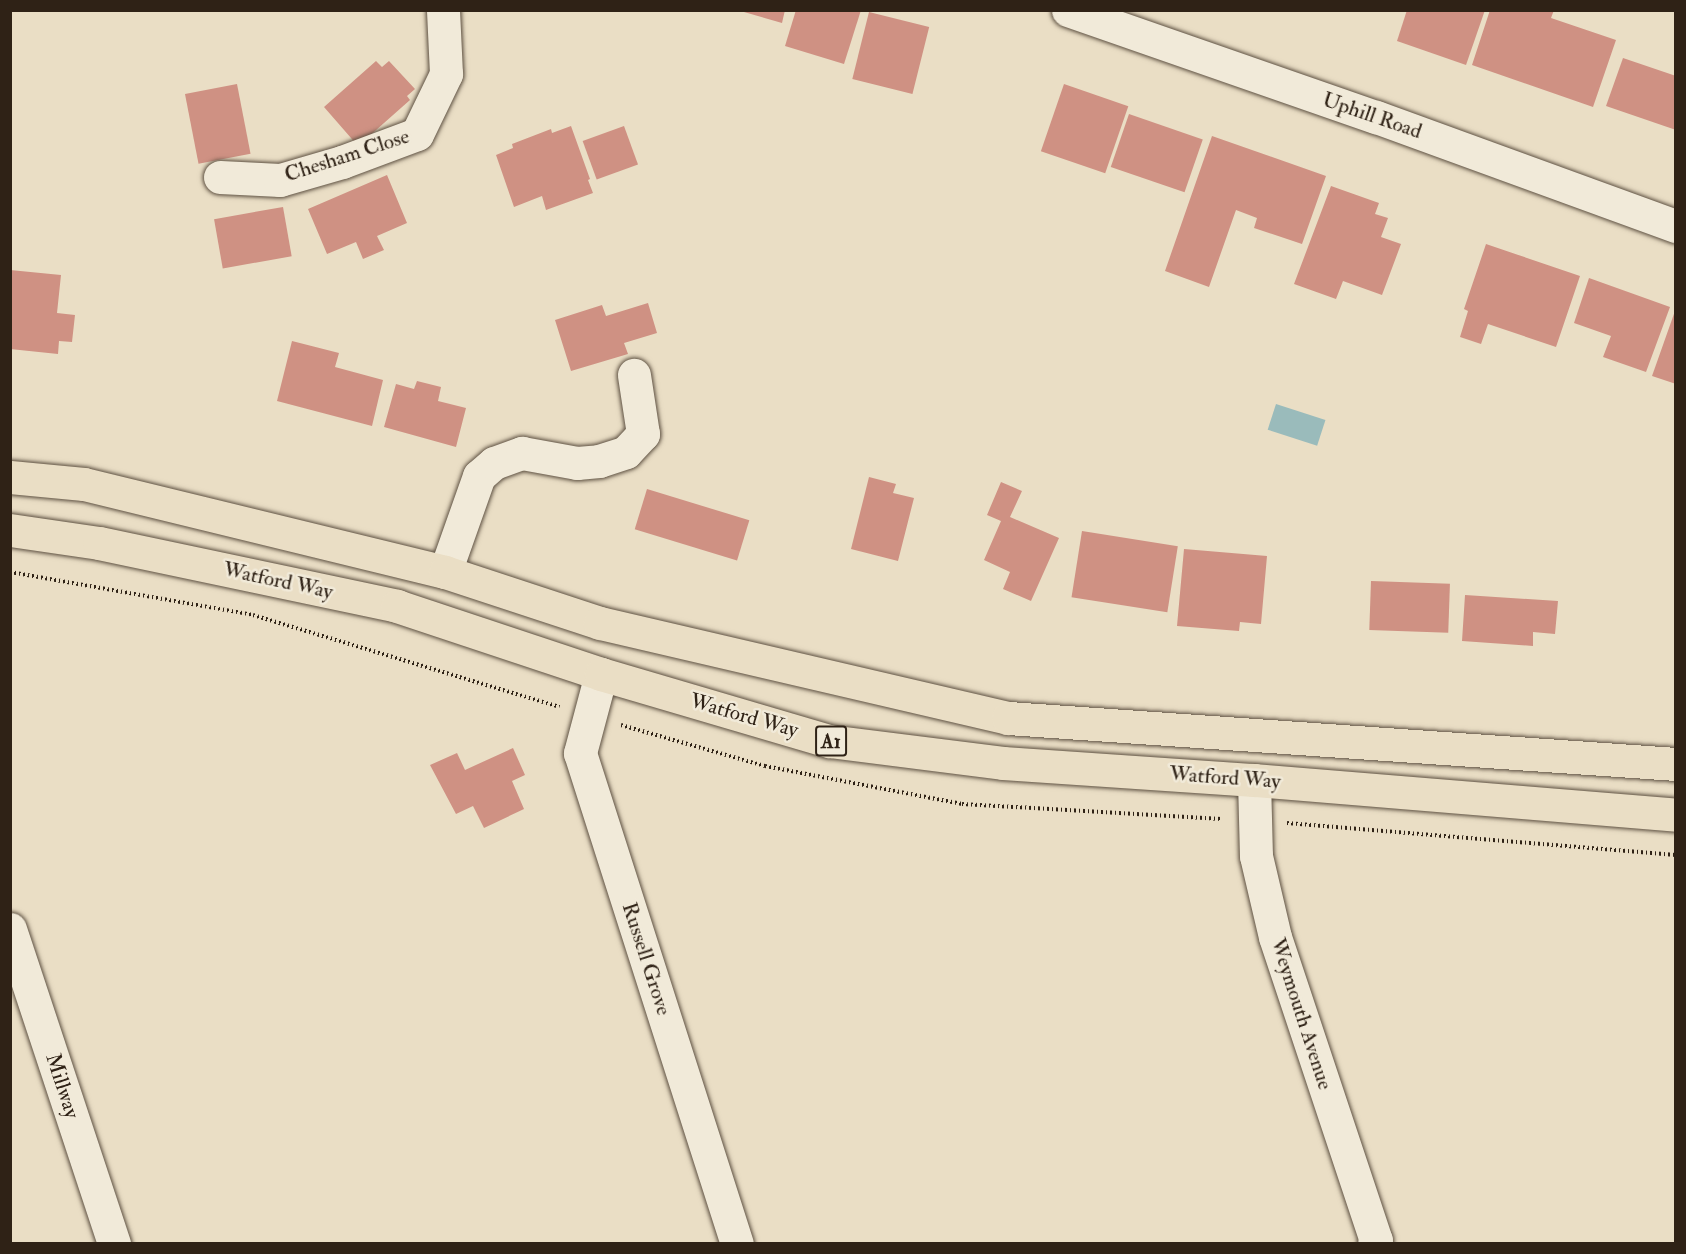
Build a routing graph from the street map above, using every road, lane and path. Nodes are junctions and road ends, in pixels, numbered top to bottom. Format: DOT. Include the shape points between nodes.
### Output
graph roads {
  1 [pos="443,10"];
  2 [pos="1068,10"];
  3 [pos="220,177"];
  4 [pos="1676,226"];
  5 [pos="634,375"];
  6 [pos="10,477"];
  7 [pos="10,530"];
  8 [pos="445,572"];
  9 [pos="601,674"];
  10 [pos="1676,764"];
  11 [pos="1254,780"];
  12 [pos="1676,815"];
  13 [pos="10,929"];
  14 [pos="114,1244"];
  15 [pos="737,1244"];
  16 [pos="1374,1244"];
  1 -- 3 [label="street, Chesham Close" via="447,74 417,134 280,180"];
  2 -- 4 [label="street, Uphill Road"];
  5 -- 8 [label="street" via="643,434 626,452 577,463 522,453 494,463 479,476"];
  6 -- 8 [label="highway" via="84,484"];
  7 -- 9 [label="highway, Watford Way / A1" via="99,543 397,606"];
  8 -- 10 [label="highway" via="600,623 1008,718"];
  9 -- 11 [label="highway, Watford Way / A1" via="829,741 1003,764"];
  9 -- 15 [label="street, Russell Grove" via="580,753"];
  11 -- 12 [label="highway, Watford Way / A1"];
  11 -- 16 [label="street, Weymouth Avenue" via="1256,856 1275,937 1376,1240"];
  13 -- 14 [label="street, Millway"];
}
